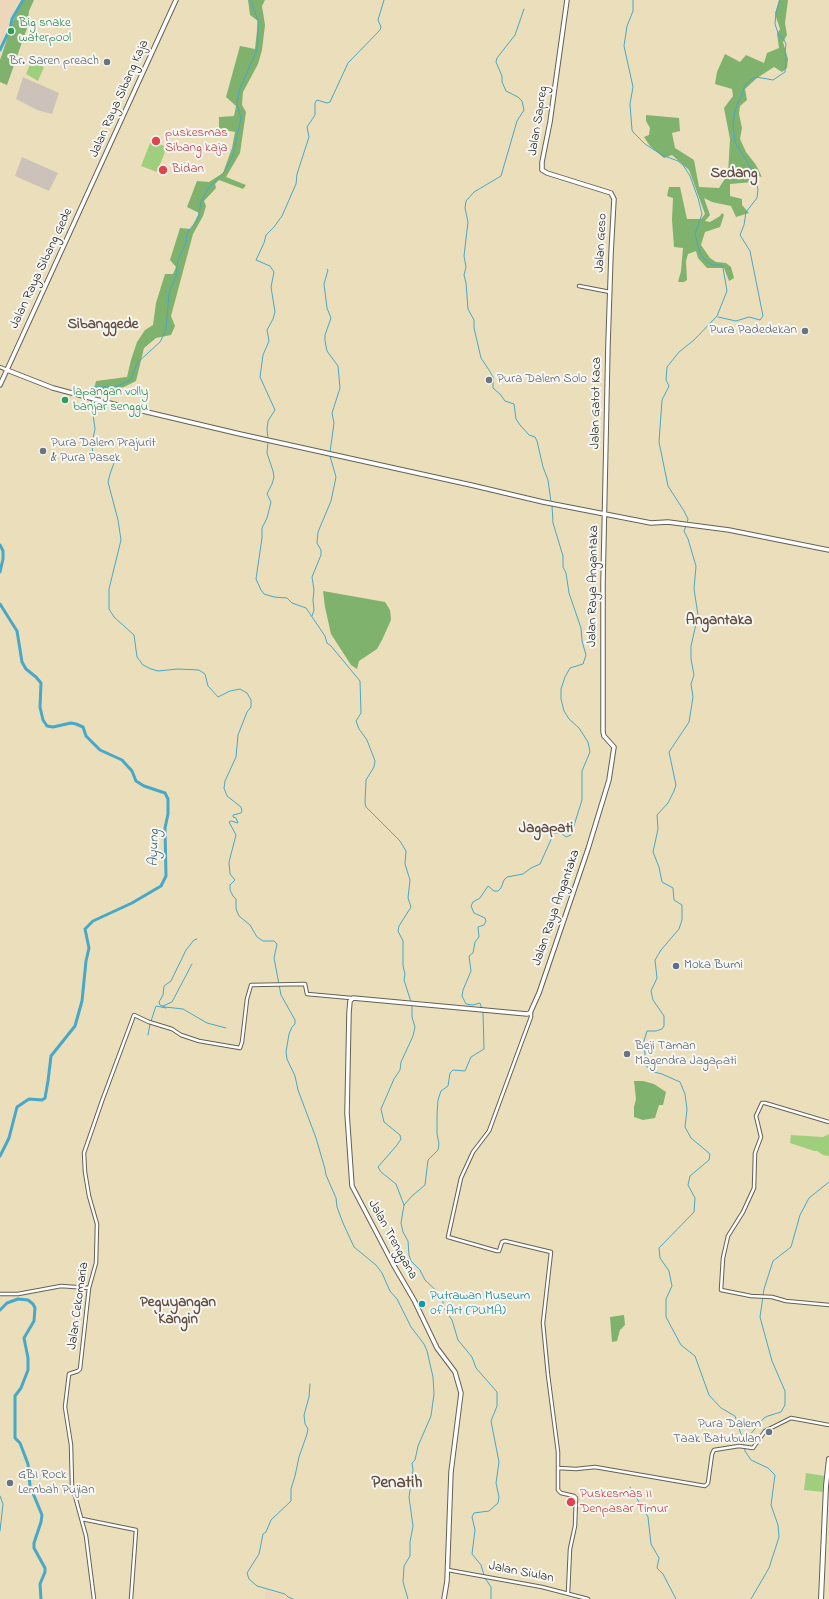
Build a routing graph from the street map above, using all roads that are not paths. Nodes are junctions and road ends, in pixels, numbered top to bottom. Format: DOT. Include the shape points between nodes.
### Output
graph roads {
  1 [pos="176,0"];
  2 [pos="567,0"];
  3 [pos="614,196"];
  4 [pos="82,206"];
  5 [pos="579,286"];
  6 [pos="610,292"];
  7 [pos="0,367"];
  8 [pos="7,370"];
  9 [pos="0,384"];
  10 [pos="604,514"];
  11 [pos="829,550"];
  12 [pos="351,998"];
  13 [pos="531,1012"];
  14 [pos="829,1122"];
  15 [pos="89,1288"];
  16 [pos="0,1294"];
  17 [pos="829,1305"];
  18 [pos="829,1425"];
  19 [pos="829,1459"];
  20 [pos="559,1468"];
  21 [pos="827,1486"];
  22 [pos="82,1519"];
  23 [pos="449,1571"];
  24 [pos="568,1593"];
  25 [pos="94,1599"];
  26 [pos="131,1599"];
  27 [pos="444,1599"];
  28 [pos="588,1599"];
  29 [pos="821,1599"];
  1 -- 4 [label="main road, Jalan Raya Sibang Kaja"];
  2 -- 3 [label="main road, Jalan Sapreg" via="542,170 602,189"];
  3 -- 6 [label="main road, Jalan Geso"];
  4 -- 8 [label="main road, Jalan Raya Sibang Gede"];
  5 -- 6 [label="street"];
  6 -- 10 [label="main road, Jalan Gatot Kaca"];
  7 -- 8 [label="street"];
  8 -- 9 [label="main road, Jalan Raya Sibang Gede"];
  8 -- 10 [label="main road" via="49,387 90,399"];
  10 -- 11 [label="main road" via="651,523 688,524 752,534"];
  10 -- 13 [label="main road, Jalan Raya Angantaka" via="603,732 614,750 606,791 592,836"];
  12 -- 13 [label="main road" via="527,1014"];
  12 -- 15 [label="street, Jalan Cekomaria" via="307,994 305,984 250,986 241,1047 200,1041 134,1015 84,1153 89,1196 97,1227 95,1265"];
  12 -- 23 [label="main road, Jalan Trenggana" via="346,1094 352,1185 437,1348 455,1372 461,1393 451,1472"];
  13 -- 20 [label="street" via="489,1131 473,1152 461,1178 448,1237 497,1252 505,1241 551,1252 543,1323"];
  14 -- 17 [label="street" via="762,1103 756,1116 761,1137 755,1154 755,1186 728,1236 723,1258 722,1291"];
  15 -- 16 [label="street" via="61,1286 18,1294"];
  15 -- 22 [label="street, Jalan Cekomaria" via="80,1368 69,1374 66,1407 71,1442 72,1488"];
  18 -- 20 [label="street" via="788,1419 765,1431 755,1447 740,1446 713,1451 708,1483 704,1486 595,1467"];
  19 -- 21 [label="highway"];
  20 -- 24 [label="street" via="559,1492 576,1498"];
  21 -- 29 [label="highway"];
  22 -- 25 [label="street, Jalan Cekomaria" via="88,1544"];
  22 -- 26 [label="street" via="136,1530"];
  23 -- 24 [label="street, Jalan Siulan" via="542,1586"];
  23 -- 27 [label="main road, Jalan Trenggana"];
  24 -- 28 [label="street, Jalan Siulan"];
}
